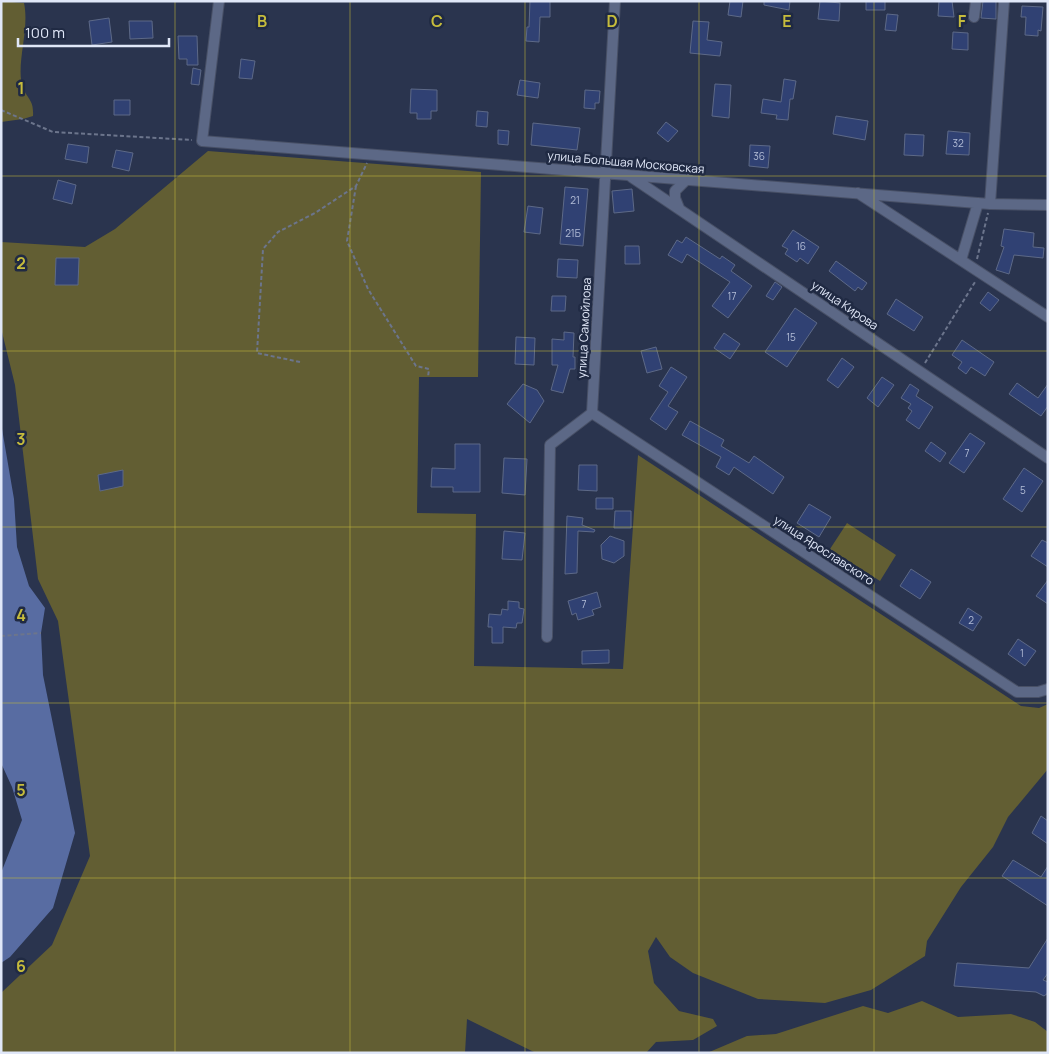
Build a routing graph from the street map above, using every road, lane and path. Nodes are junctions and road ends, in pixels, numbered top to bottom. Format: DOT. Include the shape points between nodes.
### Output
graph roads {
  1 [pos="219,1"];
  2 [pos="615,1"];
  3 [pos="976,1"];
  4 [pos="1004,1"];
  5 [pos="974,16"];
  6 [pos="1,110"];
  7 [pos="202,141"];
  8 [pos="371,154"];
  9 [pos="606,172"];
  10 [pos="627,174"];
  11 [pos="687,179"];
  12 [pos="356,186"];
  13 [pos="857,192"];
  14 [pos="978,203"];
  15 [pos="990,204"];
  16 [pos="1048,205"];
  17 [pos="679,208"];
  18 [pos="961,260"];
  19 [pos="981,273"];
  20 [pos="1048,317"];
  21 [pos="300,362"];
  22 [pos="920,371"];
  23 [pos="428,376"];
  24 [pos="592,413"];
  25 [pos="1048,458"];
  26 [pos="41,633"];
  27 [pos="1,636"];
  28 [pos="548,636"];
  29 [pos="1048,689"];
  1 -- 7 [label="street"];
  2 -- 9 [label="street, улица Самойлова"];
  3 -- 5 [label="street"];
  4 -- 15 [label="street"];
  6 -- 7 [label="path" via="52,132"];
  7 -- 8 [label="street, улица Большая Московская"];
  8 -- 9 [label="street, улица Большая Московская"];
  8 -- 12 [label="path"];
  9 -- 10 [label="street, улица Большая Московская"];
  9 -- 24 [label="street, улица Самойлова"];
  10 -- 11 [label="street, улица Большая Московская"];
  10 -- 17 [label="street, улица Кирова"];
  11 -- 13 [label="street, улица Большая Московская"];
  11 -- 17 [label="street" via="675,192"];
  12 -- 21 [label="path" via="278,232 263,249 257,353"];
  12 -- 23 [label="path" via="347,241 368,289 416,366 429,369"];
  13 -- 14 [label="street, улица Большая Московская"];
  13 -- 18 [label="street"];
  14 -- 15 [label="street, улица Большая Московская"];
  14 -- 18 [label="street"];
  15 -- 16 [label="street, улица Большая Московская"];
  15 -- 19 [label="path" via="976,256"];
  17 -- 22 [label="street, улица Кирова"];
  18 -- 19 [label="street"];
  19 -- 20 [label="street"];
  19 -- 22 [label="path"];
  22 -- 25 [label="street, улица Кирова"];
  24 -- 28 [label="street" via="550,446"];
  24 -- 29 [label="street, улица Ярославского" via="1016,692"];
  26 -- 27 [label="path"];
}
